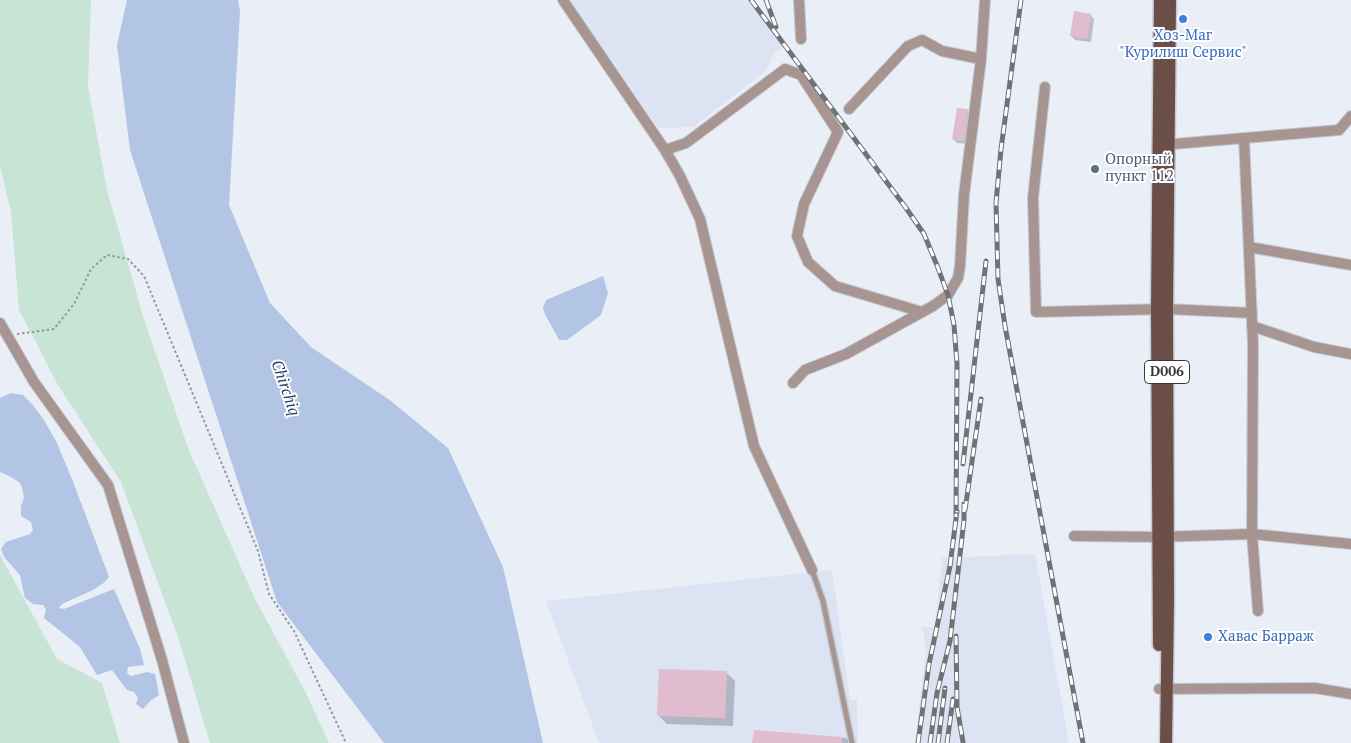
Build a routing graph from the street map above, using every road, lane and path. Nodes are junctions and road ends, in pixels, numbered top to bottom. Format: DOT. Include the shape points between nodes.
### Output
graph roads {
  1 [pos="563,0"];
  2 [pos="799,0"];
  3 [pos="985,0"];
  4 [pos="1160,0"];
  5 [pos="1170,0"];
  6 [pos="801,39"];
  7 [pos="980,59"];
  8 [pos="1045,86"];
  9 [pos="849,109"];
  10 [pos="1351,116"];
  11 [pos="1244,138"];
  12 [pos="1164,145"];
  13 [pos="665,150"];
  14 [pos="1249,247"];
  15 [pos="1351,265"];
  16 [pos="1162,309"];
  17 [pos="922,312"];
  18 [pos="1252,314"];
  19 [pos="0,323"];
  20 [pos="1252,326"];
  21 [pos="7,335"];
  22 [pos="1351,354"];
  23 [pos="793,383"];
  24 [pos="1252,534"];
  25 [pos="1074,536"];
  26 [pos="1163,537"];
  27 [pos="1351,544"];
  28 [pos="812,570"];
  29 [pos="1258,611"];
  30 [pos="1163,689"];
  31 [pos="1351,694"];
  32 [pos="184,743"];
  33 [pos="346,743"];
  34 [pos="852,743"];
  35 [pos="1158,743"];
  36 [pos="1166,743"];
  1 -- 13 [label="street"];
  2 -- 6 [label="street"];
  3 -- 7 [label="street"];
  4 -- 12 [label="main road, D006"];
  5 -- 12 [label="main road, D006"];
  7 -- 9 [label="street" via="942,51 922,40 908,46"];
  7 -- 17 [label="street" via="958,278 948,295"];
  8 -- 16 [label="street" via="1033,198 1036,312"];
  10 -- 11 [label="street" via="1339,130"];
  11 -- 12 [label="street"];
  11 -- 14 [label="street"];
  12 -- 16 [label="main road, D006"];
  13 -- 17 [label="street" via="686,143 786,69 801,75 838,132 804,204 797,236 808,262 835,286"];
  13 -- 28 [label="street" via="700,220 754,446"];
  14 -- 15 [label="street"];
  14 -- 18 [label="street"];
  16 -- 18 [label="street"];
  16 -- 26 [label="main road, D006"];
  17 -- 23 [label="street" via="846,354 805,370"];
  18 -- 20 [label="street"];
  19 -- 21 [label="street"];
  20 -- 22 [label="street" via="1314,347"];
  20 -- 24 [label="street"];
  21 -- 32 [label="street" via="34,382 108,485"];
  21 -- 33 [label="path" via="54,329 74,304 91,269 107,255 128,259 144,276 258,551 270,594 294,631"];
  24 -- 26 [label="street"];
  24 -- 27 [label="street"];
  24 -- 29 [label="street"];
  25 -- 26 [label="street"];
  26 -- 30 [label="main road, D006"];
  28 -- 34 [label="lane" via="823,601"];
  30 -- 31 [label="street" via="1315,688"];
  30 -- 35 [label="main road, D006"];
  30 -- 36 [label="main road, D006"];
}
